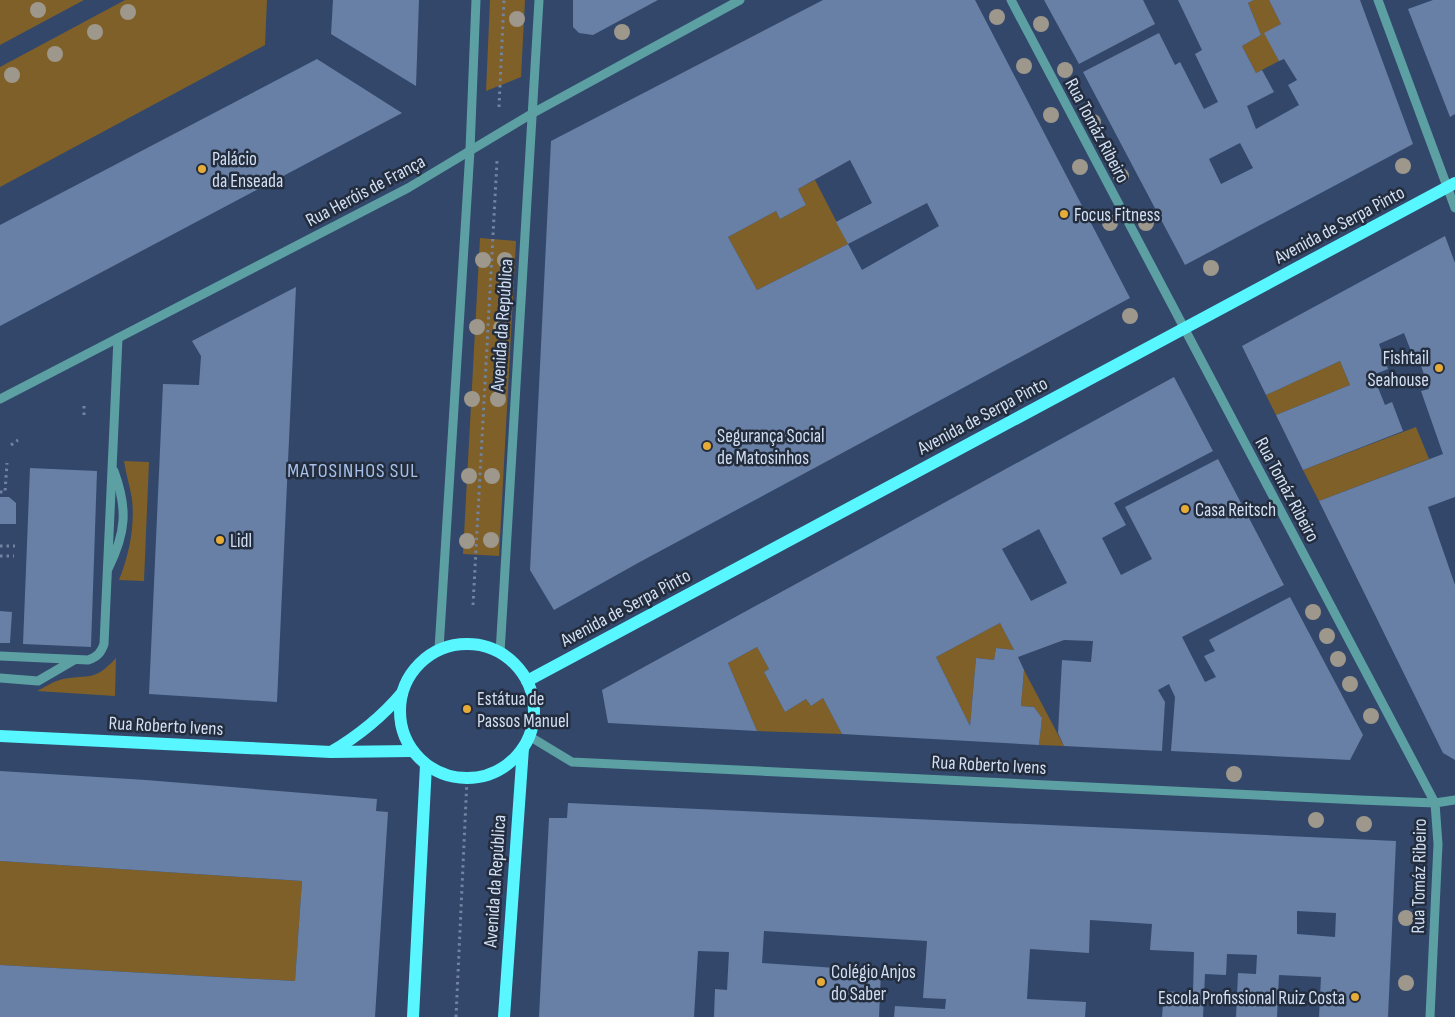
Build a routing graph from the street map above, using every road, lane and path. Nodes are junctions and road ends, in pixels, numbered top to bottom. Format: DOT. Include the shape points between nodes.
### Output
graph roads {
  1 [pos="476,0"];
  2 [pos="504,0"];
  3 [pos="539,0"];
  4 [pos="740,0"];
  5 [pos="1011,0"];
  6 [pos="1378,0"];
  7 [pos="533,113"];
  8 [pos="498,133"];
  9 [pos="470,150"];
  10 [pos="1451,185"];
  11 [pos="1455,208"];
  12 [pos="1185,328"];
  13 [pos="118,338"];
  14 [pos="0,399"];
  15 [pos="84,404"];
  16 [pos="84,415"];
  17 [pos="18,440"];
  18 [pos="11,445"];
  19 [pos="7,463"];
  20 [pos="112,466"];
  21 [pos="0,492"];
  22 [pos="0,546"];
  23 [pos="14,546"];
  24 [pos="0,556"];
  25 [pos="14,556"];
  26 [pos="106,571"];
  27 [pos="473,604"];
  28 [pos="439,650"];
  29 [pos="500,653"];
  30 [pos="0,656"];
  31 [pos="74,659"];
  32 [pos="0,678"];
  33 [pos="527,681"];
  34 [pos="402,693"];
  35 [pos="0,736"];
  36 [pos="529,736"];
  37 [pos="522,748"];
  38 [pos="412,751"];
  39 [pos="331,752"];
  40 [pos="426,765"];
  41 [pos="467,778"];
  42 [pos="1455,800"];
  43 [pos="1435,802"];
  44 [pos="413,1017"];
  45 [pos="456,1017"];
  46 [pos="504,1017"];
  47 [pos="1430,1017"];
  1 -- 9 [label="street"];
  2 -- 8 [label="path"];
  3 -- 7 [label="street, Avenida da República"];
  4 -- 7 [label="street, Rua Heróis de França"];
  5 -- 12 [label="street, Rua Tomáz Ribeiro"];
  6 -- 10 [label="street"];
  7 -- 8 [label="street, Rua Heróis de França"];
  7 -- 29 [label="street, Avenida da República"];
  8 -- 9 [label="street, Rua Heróis de França"];
  8 -- 27 [label="path"];
  9 -- 13 [label="street, Rua Heróis de França" via="408,188"];
  9 -- 28 [label="street"];
  10 -- 11 [label="street"];
  10 -- 12 [label="main road, Avenida de Serpa Pinto"];
  12 -- 33 [label="main road, Avenida de Serpa Pinto"];
  12 -- 43 [label="street, Rua Tomáz Ribeiro"];
  13 -- 14 [label="street, Rua Heróis de França"];
  13 -- 20 [label="street"];
  15 -- 16 [label="path"];
  17 -- 18 [label="path"];
  19 -- 21 [label="path" via="5,492"];
  20 -- 26 [label="street"];
  20 -- 26 [label="street" via="122,493 122,532 118,549"];
  22 -- 23 [label="path"];
  24 -- 25 [label="path"];
  26 -- 31 [label="street" via="104,644 95,658"];
  28 -- 29 [label="main road" via="470,644"];
  28 -- 34 [label="main road" via="423,660 409,675"];
  29 -- 33 [label="main road" via="516,665"];
  30 -- 31 [label="street"];
  31 -- 32 [label="street" via="38,680"];
  33 -- 36 [label="main road" via="534,707"];
  34 -- 38 [label="main road" via="399,713 403,733"];
  34 -- 39 [label="main road" via="378,719"];
  35 -- 39 [label="main road, Rua Roberto Ivens"];
  36 -- 37 [label="main road"];
  36 -- 43 [label="street, Rua Roberto Ivens" via="572,762"];
  37 -- 41 [label="main road" via="507,764 488,775"];
  37 -- 46 [label="main road, Avenida da República"];
  38 -- 39 [label="main road, Rua Roberto Ivens"];
  38 -- 40 [label="main road"];
  40 -- 41 [label="main road" via="445,775"];
  40 -- 44 [label="main road"];
  41 -- 45 [label="path"];
  42 -- 43 [label="street, Rua Roberto Ivens"];
  43 -- 47 [label="street, Rua Tomáz Ribeiro" via="1438,844"];
}
